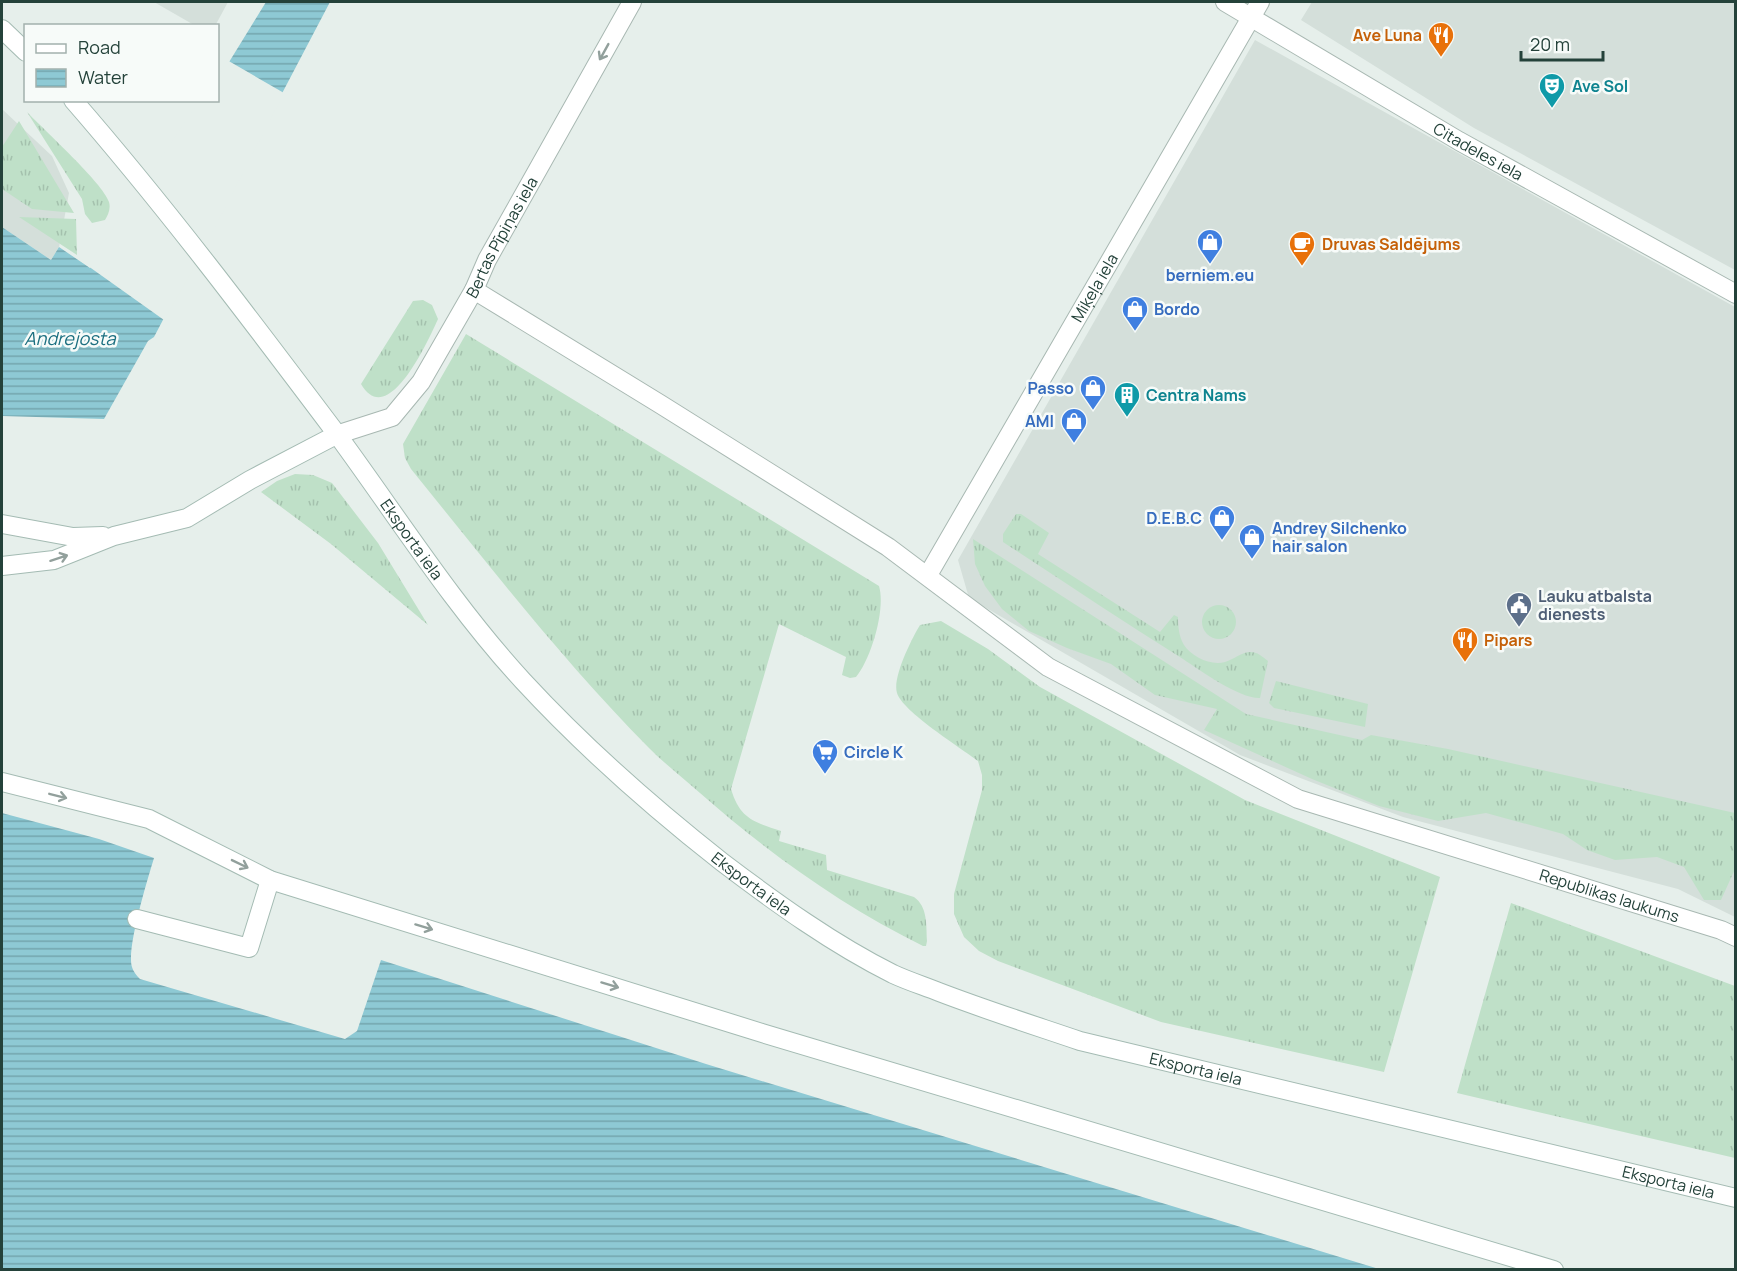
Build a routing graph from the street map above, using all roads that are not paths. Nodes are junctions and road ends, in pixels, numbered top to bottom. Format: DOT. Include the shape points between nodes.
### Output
graph roads {
  1 [pos="632,2"];
  2 [pos="1225,2"];
  3 [pos="1260,2"];
  4 [pos="1250,18"];
  5 [pos="2,29"];
  6 [pos="24,50"];
  7 [pos="75,102"];
  8 [pos="474,290"];
  9 [pos="1736,294"];
  10 [pos="336,435"];
  11 [pos="2,524"];
  12 [pos="114,536"];
  13 [pos="2,566"];
  14 [pos="928,575"];
  15 [pos="2,782"];
  16 [pos="270,880"];
  17 [pos="137,919"];
  18 [pos="1736,937"];
  19 [pos="1736,1198"];
  20 [pos="1554,1269"];
  1 -- 8 [label="street, Bertas Pīpiņas iela, one-way" via="487,260"];
  2 -- 4 [label="street, Citadeles iela"];
  3 -- 4 [label="street, Miķeļa iela"];
  4 -- 9 [label="street, Citadeles iela" via="1459,141"];
  4 -- 14 [label="street, Miķeļa iela"];
  5 -- 6 [label="street"];
  7 -- 10 [label="street, Eksporta iela" via="201,255"];
  8 -- 10 [label="street, Bertas Pīpiņas iela" via="421,382 392,417"];
  8 -- 14 [label="street" via="690,422"];
  10 -- 12 [label="street, Bertas Pīpiņas iela" via="187,518"];
  10 -- 19 [label="street, Eksporta iela" via="453,596 522,680 596,755 679,828 762,893 895,975 1080,1041"];
  11 -- 12 [label="street" via="73,537"];
  13 -- 12 [label="street, one-way" via="54,560"];
  14 -- 18 [label="street, Republikas laukums" via="1048,668 1298,799"];
  15 -- 16 [label="street, one-way" via="149,819"];
  16 -- 17 [label="street" via="249,948"];
  16 -- 20 [label="street, one-way" via="762,1033"];
}
